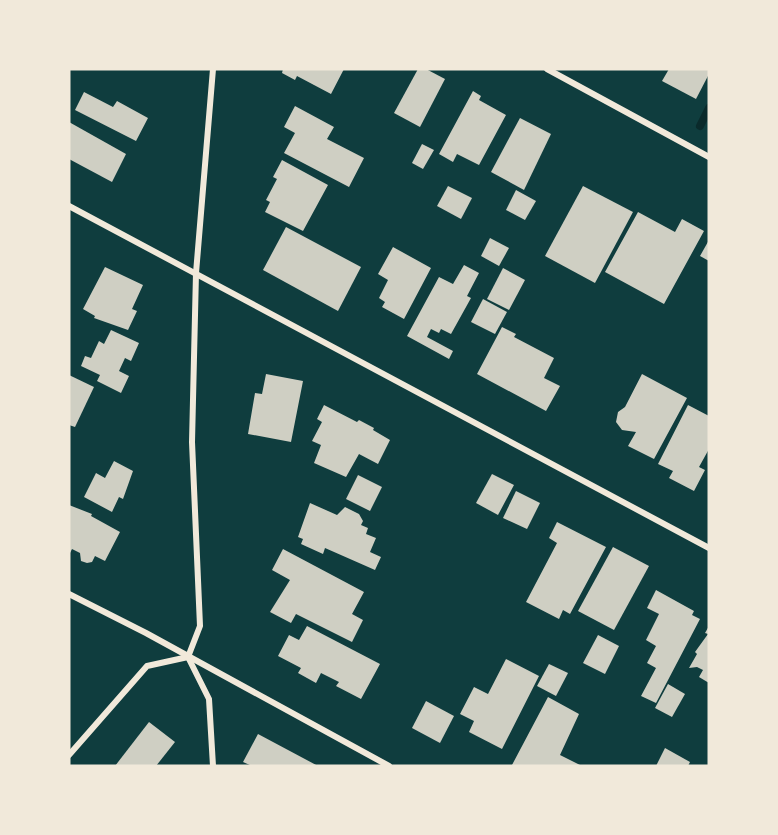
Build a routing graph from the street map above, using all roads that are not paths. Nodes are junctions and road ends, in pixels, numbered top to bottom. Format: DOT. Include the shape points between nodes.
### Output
graph roads {
  1 [pos="213,69"];
  2 [pos="547,69"];
  3 [pos="709,157"];
  4 [pos="69,206"];
  5 [pos="196,273"];
  6 [pos="709,548"];
  7 [pos="69,594"];
  8 [pos="188,657"];
  9 [pos="69,755"];
  10 [pos="213,766"];
  11 [pos="389,766"];
  1 -- 5 [label="street"];
  2 -- 3 [label="street"];
  4 -- 5 [label="street"];
  5 -- 6 [label="street"];
  5 -- 8 [label="street" via="192,442 200,626"];
  7 -- 8 [label="street"];
  8 -- 9 [label="street" via="147,666"];
  8 -- 10 [label="street" via="209,699"];
  8 -- 11 [label="street"];
}
